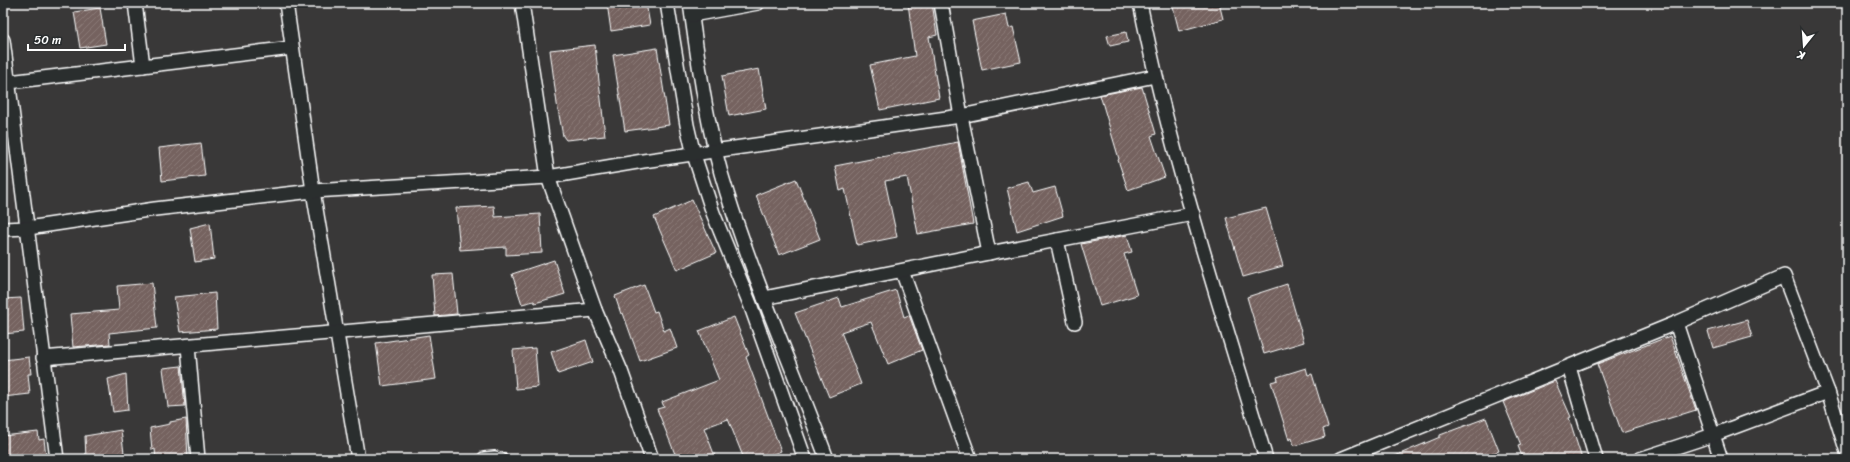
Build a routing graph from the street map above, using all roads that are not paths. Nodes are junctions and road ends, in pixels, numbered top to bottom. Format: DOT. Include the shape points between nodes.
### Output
graph roads {
  1 [pos="135,3"];
  2 [pos="286,3"];
  3 [pos="522,3"];
  4 [pos="667,3"];
  5 [pos="758,3"];
  6 [pos="941,3"];
  7 [pos="1140,3"];
  8 [pos="691,9"];
  9 [pos="3,40"];
  10 [pos="292,48"];
  11 [pos="143,66"];
  12 [pos="1155,76"];
  13 [pos="9,82"];
  14 [pos="961,116"];
  15 [pos="716,151"];
  16 [pos="694,155"];
  17 [pos="548,177"];
  18 [pos="313,191"];
  19 [pos="1193,214"];
  20 [pos="28,228"];
  21 [pos="3,229"];
  22 [pos="1057,240"];
  23 [pos="989,253"];
  24 [pos="902,271"];
  25 [pos="764,298"];
  26 [pos="595,310"];
  27 [pos="1075,322"];
  28 [pos="1676,323"];
  29 [pos="337,333"];
  30 [pos="188,346"];
  31 [pos="43,358"];
  32 [pos="1569,367"];
  33 [pos="1828,392"];
  34 [pos="1713,435"];
  35 [pos="1847,452"];
  36 [pos="57,459"];
  37 [pos="198,459"];
  38 [pos="358,459"];
  39 [pos="484,459"];
  40 [pos="500,459"];
  41 [pos="652,459"];
  42 [pos="805,459"];
  43 [pos="827,459"];
  44 [pos="970,459"];
  45 [pos="1266,459"];
  46 [pos="1343,459"];
  47 [pos="1596,459"];
  48 [pos="1640,459"];
  49 [pos="1721,459"];
  1 -- 11 [label="street"];
  2 -- 10 [label="street"];
  3 -- 17 [label="street"];
  4 -- 16 [label="street"];
  5 -- 8 [label="street"];
  6 -- 14 [label="street"];
  7 -- 12 [label="street"];
  8 -- 15 [label="street" via="706,111"];
  9 -- 13 [label="street"];
  10 -- 11 [label="street"];
  10 -- 18 [label="street"];
  11 -- 13 [label="street"];
  12 -- 14 [label="street"];
  12 -- 19 [label="street"];
  13 -- 20 [label="street"];
  14 -- 15 [label="street"];
  14 -- 23 [label="street"];
  15 -- 16 [label="street"];
  15 -- 25 [label="street" via="726,192"];
  16 -- 17 [label="street"];
  16 -- 42 [label="street" via="713,213 750,304"];
  17 -- 18 [label="street"];
  17 -- 26 [label="street"];
  18 -- 20 [label="street" via="155,208"];
  18 -- 29 [label="street"];
  19 -- 22 [label="street"];
  19 -- 45 [label="street"];
  20 -- 21 [label="street"];
  20 -- 31 [label="street"];
  22 -- 23 [label="street"];
  22 -- 27 [label="street"];
  23 -- 24 [label="street"];
  24 -- 25 [label="street"];
  24 -- 44 [label="street"];
  25 -- 43 [label="street"];
  26 -- 29 [label="street"];
  26 -- 41 [label="street" via="621,371"];
  28 -- 32 [label="street"];
  28 -- 33 [label="street" via="1784,276"];
  28 -- 34 [label="street"];
  29 -- 30 [label="street"];
  29 -- 38 [label="street"];
  30 -- 31 [label="street"];
  30 -- 37 [label="street"];
  31 -- 36 [label="street"];
  32 -- 46 [label="street"];
  32 -- 47 [label="street"];
  33 -- 34 [label="street"];
  33 -- 35 [label="street"];
  34 -- 48 [label="street"];
  34 -- 49 [label="street"];
  39 -- 40 [label="street"];
}
